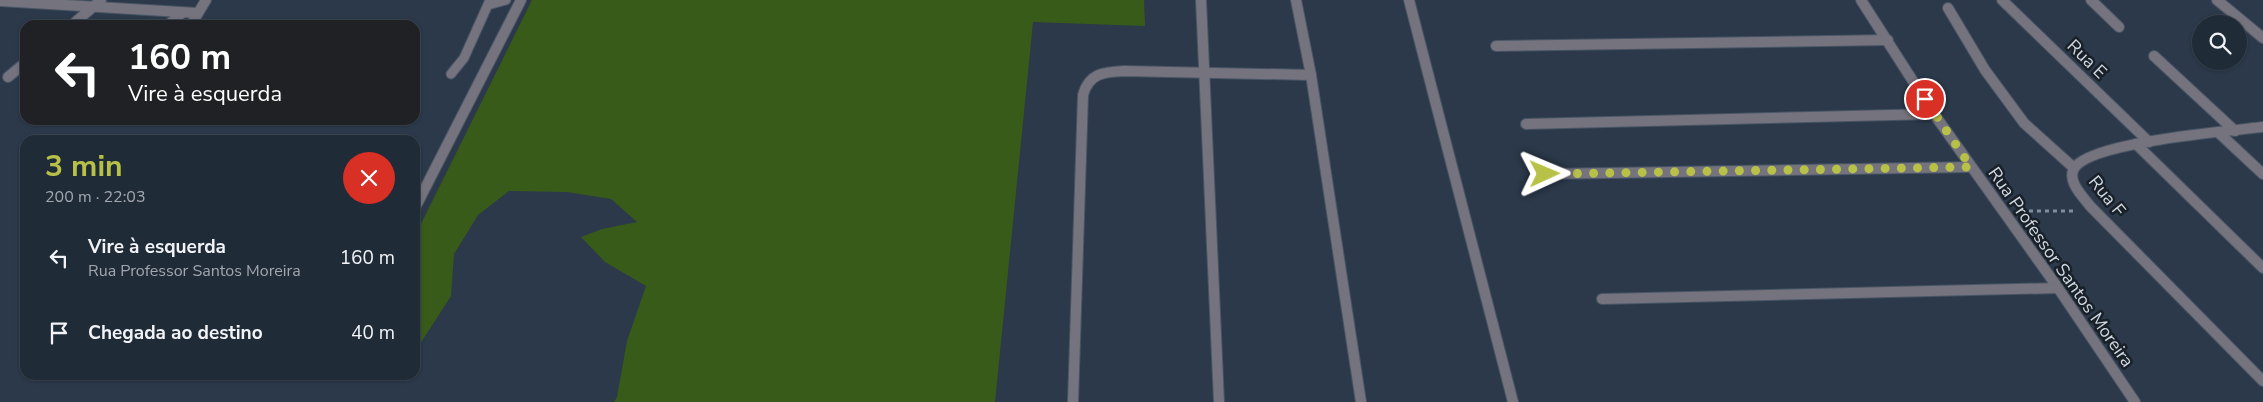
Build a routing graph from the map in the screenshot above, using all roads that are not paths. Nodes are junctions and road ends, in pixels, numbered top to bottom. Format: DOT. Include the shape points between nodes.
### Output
graph roads {
  1 [pos="0,0"];
  2 [pos="101,0"];
  3 [pos="206,0"];
  4 [pos="506,0"];
  5 [pos="521,0"];
  6 [pos="1201,0"];
  7 [pos="1296,0"];
  8 [pos="1409,0"];
  9 [pos="1861,0"];
  10 [pos="2002,0"];
  11 [pos="2091,0"];
  12 [pos="2218,0"];
  13 [pos="10,1"];
  14 [pos="489,2"];
  15 [pos="92,8"];
  16 [pos="1948,8"];
  17 [pos="0,9"];
  18 [pos="182,13"];
  19 [pos="197,13"];
  20 [pos="78,20"];
  21 [pos="174,20"];
  22 [pos="194,20"];
  23 [pos="2119,26"];
  24 [pos="2263,38"];
  25 [pos="1888,40"];
  26 [pos="1496,46"];
  27 [pos="2154,56"];
  28 [pos="20,67"];
  29 [pos="1205,72"];
  30 [pos="451,74"];
  31 [pos="1311,75"];
  32 [pos="8,77"];
  33 [pos="1934,114"];
  34 [pos="1526,124"];
  35 [pos="2263,128"];
  36 [pos="2235,131"];
  37 [pos="2219,133"];
  38 [pos="2149,142"];
  39 [pos="2136,144"];
  40 [pos="1971,167"];
  41 [pos="2074,168"];
  42 [pos="1545,174"];
  43 [pos="2263,174"];
  44 [pos="420,198"];
  45 [pos="2263,268"];
  46 [pos="2058,288"];
  47 [pos="1602,299"];
  48 [pos="2263,381"];
  49 [pos="1074,402"];
  50 [pos="1219,402"];
  51 [pos="1361,402"];
  52 [pos="1513,402"];
  53 [pos="2135,402"];
  1 -- 13 [label="street"];
  2 -- 15 [label="street"];
  3 -- 19 [label="street"];
  4 -- 14 [label="lane"];
  5 -- 44 [label="street"];
  6 -- 29 [label="street"];
  7 -- 31 [label="street"];
  8 -- 52 [label="street"];
  9 -- 25 [label="street, Rua Professor Santos Moreira"];
  10 -- 38 [label="street, Rua E"];
  11 -- 23 [label="street"];
  12 -- 24 [label="street"];
  13 -- 15 [label="street"];
  13 -- 17 [label="street"];
  14 -- 30 [label="lane" via="464,58"];
  15 -- 18 [label="street"];
  15 -- 20 [label="street"];
  16 -- 41 [label="street" via="1985,70 2024,123"];
  18 -- 19 [label="street"];
  18 -- 21 [label="street"];
  19 -- 22 [label="street"];
  25 -- 26 [label="street"];
  25 -- 33 [label="street, Rua Professor Santos Moreira"];
  27 -- 36 [label="street"];
  28 -- 32 [label="street"];
  29 -- 31 [label="street"];
  29 -- 49 [label="street" via="1106,72 1096,74 1084,87"];
  29 -- 50 [label="street"];
  31 -- 51 [label="street"];
  33 -- 34 [label="street"];
  33 -- 40 [label="street, Rua Professor Santos Moreira"];
  35 -- 36 [label="street, Rua F"];
  36 -- 37 [label="street, Rua F"];
  37 -- 38 [label="street, Rua F"];
  37 -- 43 [label="street"];
  38 -- 39 [label="street, Rua F"];
  39 -- 41 [label="street, Rua F" via="2081,160"];
  39 -- 45 [label="street"];
  40 -- 42 [label="street"];
  40 -- 46 [label="street, Rua Professor Santos Moreira"];
  41 -- 48 [label="street, Rua F" via="2076,187 2095,211"];
  46 -- 47 [label="street"];
  46 -- 53 [label="street, Rua Professor Santos Moreira"];
}
